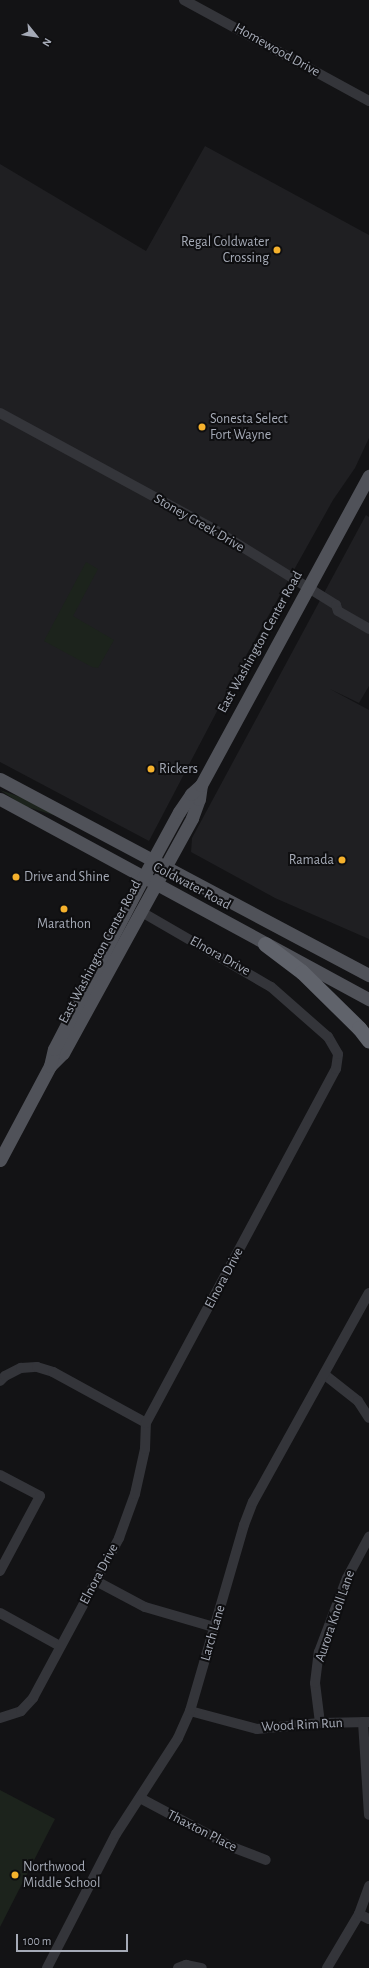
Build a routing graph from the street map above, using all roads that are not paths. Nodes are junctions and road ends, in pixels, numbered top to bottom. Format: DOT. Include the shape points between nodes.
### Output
graph roads {
  1 [pos="184,0"];
  2 [pos="369,101"];
  3 [pos="0,413"];
  4 [pos="369,476"];
  5 [pos="308,589"];
  6 [pos="369,629"];
  7 [pos="0,779"];
  8 [pos="201,784"];
  9 [pos="0,787"];
  10 [pos="28,793"];
  11 [pos="0,799"];
  12 [pos="154,859"];
  13 [pos="166,866"];
  14 [pos="143,878"];
  15 [pos="155,884"];
  16 [pos="140,911"];
  17 [pos="265,944"];
  18 [pos="369,975"];
  19 [pos="369,999"];
  20 [pos="369,1041"];
  21 [pos="50,1066"];
  22 [pos="0,1160"];
  23 [pos="369,1293"];
  24 [pos="325,1374"];
  25 [pos="0,1381"];
  26 [pos="369,1418"];
  27 [pos="146,1423"];
  28 [pos="0,1474"];
  29 [pos="369,1537"];
  30 [pos="0,1572"];
  31 [pos="96,1581"];
  32 [pos="0,1613"];
  33 [pos="214,1627"];
  34 [pos="60,1646"];
  35 [pos="190,1711"];
  36 [pos="3,1718"];
  37 [pos="366,1722"];
  38 [pos="320,1723"];
  39 [pos="140,1798"];
  40 [pos="369,1815"];
  41 [pos="266,1860"];
  42 [pos="369,1886"];
  43 [pos="359,1914"];
  44 [pos="369,1919"];
  45 [pos="47,1968"];
  46 [pos="178,1968"];
  47 [pos="202,1968"];
  48 [pos="327,1968"];
  1 -- 2 [label="street, Homewood Drive"];
  3 -- 5 [label="street, Stoney Creek Drive" via="212,528"];
  4 -- 5 [label="main road, East Washington Center Road"];
  5 -- 6 [label="street, Stoney Creek Drive"];
  5 -- 8 [label="main road, East Washington Center Road"];
  7 -- 10 [label="main road, Coldwater Road"];
  8 -- 12 [label="main road, East Washington Center Road" via="179,812"];
  8 -- 13 [label="main road, East Washington Center Road" via="200,799 192,818"];
  9 -- 10 [label="main road"];
  10 -- 12 [label="main road, Coldwater Road"];
  11 -- 14 [label="main road, Coldwater Road"];
  12 -- 13 [label="main road, Coldwater Road"];
  12 -- 14 [label="main road, East Washington Center Road"];
  13 -- 15 [label="main road, East Washington Center Road"];
  13 -- 18 [label="main road, Coldwater Road"];
  14 -- 15 [label="main road, Coldwater Road"];
  14 -- 21 [label="main road, East Washington Center Road" via="54,1049"];
  15 -- 16 [label="main road, East Washington Center Road"];
  15 -- 17 [label="main road, Coldwater Road"];
  16 -- 21 [label="main road, East Washington Center Road" via="63,1053"];
  16 -- 27 [label="street, Elnora Drive" via="258,977 328,1037 338,1054 336,1069"];
  17 -- 19 [label="main road, Coldwater Road"];
  17 -- 20 [label="highway" via="302,972"];
  21 -- 22 [label="main road, East Washington Center Road"];
  23 -- 24 [label="street, Larch Lane"];
  24 -- 26 [label="street" via="358,1401"];
  24 -- 33 [label="street, Larch Lane" via="254,1502 244,1525"];
  25 -- 27 [label="street" via="21,1368 37,1367 53,1372"];
  27 -- 31 [label="street, Elnora Drive" via="144,1449 128,1516"];
  28 -- 30 [label="street" via="40,1496"];
  29 -- 38 [label="street, Aurora Knoll Lane" via="347,1578 320,1652 315,1683"];
  31 -- 33 [label="street" via="145,1607"];
  31 -- 34 [label="street, Elnora Drive"];
  32 -- 34 [label="street"];
  33 -- 35 [label="street, Larch Lane"];
  34 -- 36 [label="street, Elnora Drive" via="33,1698 21,1711"];
  35 -- 38 [label="street, Wood Rim Run" via="257,1729"];
  35 -- 39 [label="street, Larch Lane" via="178,1738"];
  37 -- 38 [label="street, Wood Rim Run"];
  37 -- 40 [label="street"];
  39 -- 41 [label="street, Thaxton Place" via="232,1847"];
  39 -- 45 [label="street, Larch Lane" via="116,1834"];
  42 -- 43 [label="street"];
  43 -- 44 [label="street"];
  43 -- 48 [label="street"];
  46 -- 47 [label="street" via="186,1965"];
}
